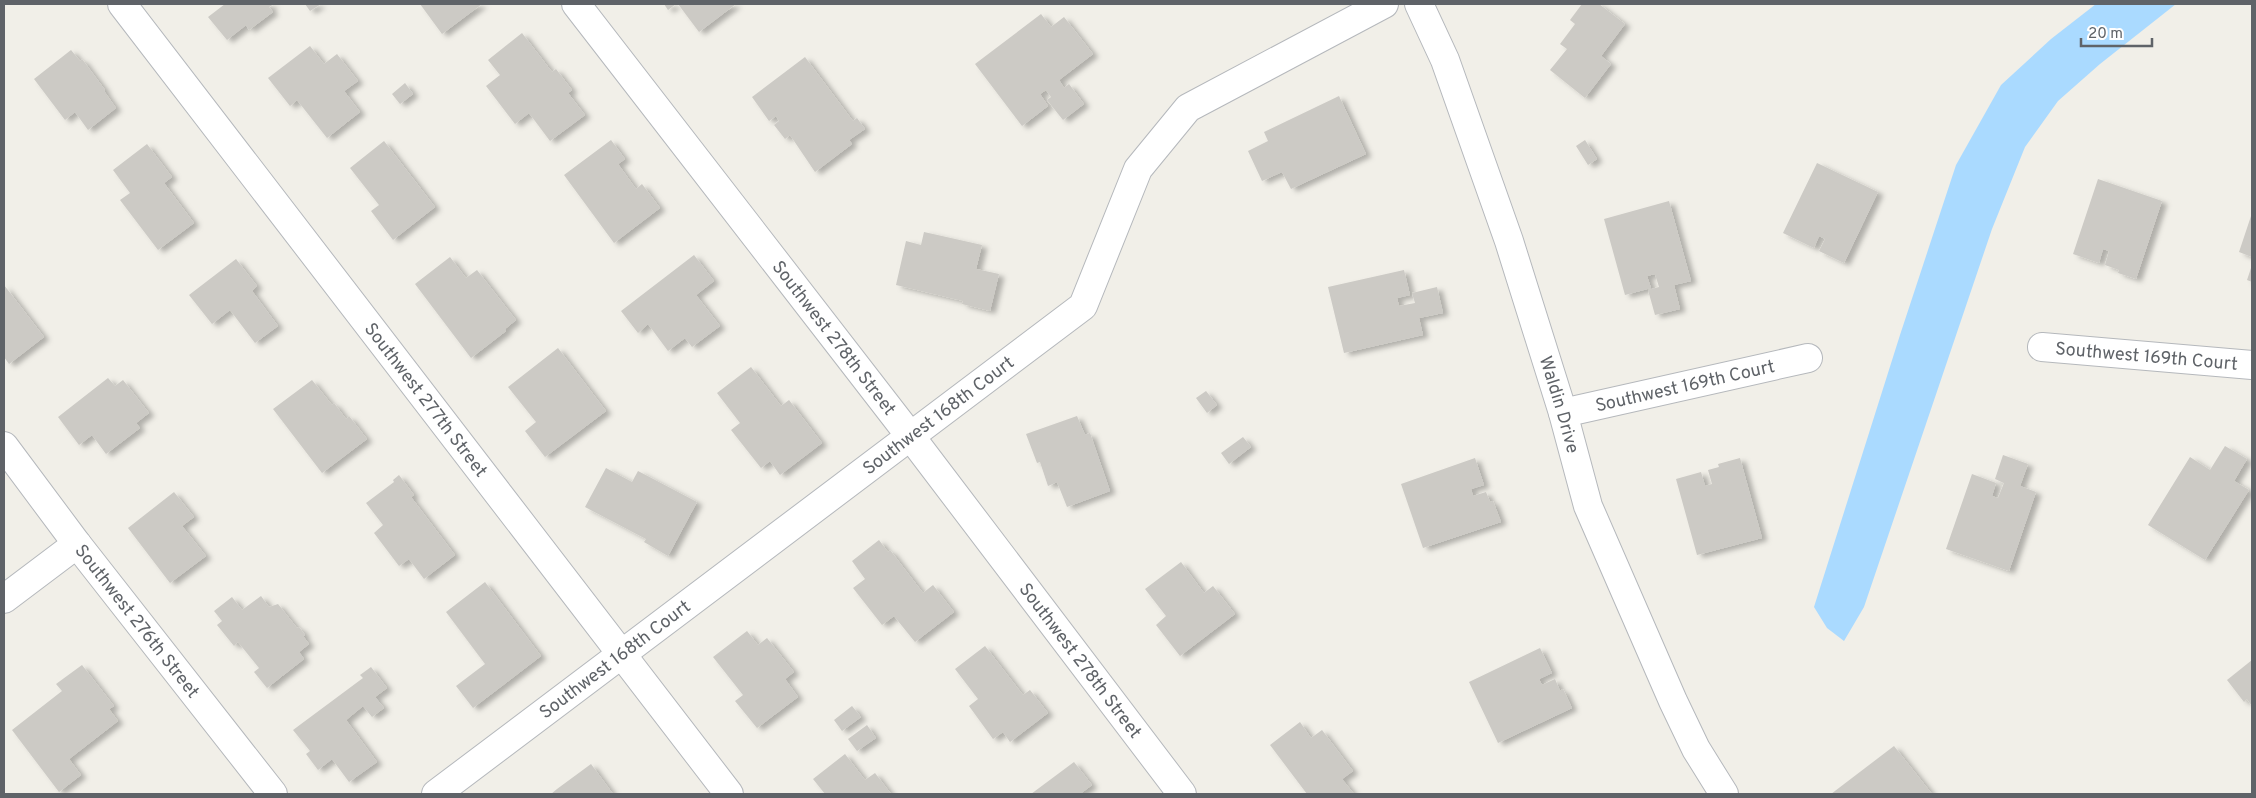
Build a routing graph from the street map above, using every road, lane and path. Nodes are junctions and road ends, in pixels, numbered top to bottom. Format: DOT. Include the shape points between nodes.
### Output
graph roads {
  1 [pos="122,4"];
  2 [pos="576,4"];
  3 [pos="1384,4"];
  4 [pos="1419,4"];
  5 [pos="2042,347"];
  6 [pos="1808,358"];
  7 [pos="2252,364"];
  8 [pos="1562,413"];
  9 [pos="911,437"];
  10 [pos="4,446"];
  11 [pos="77,544"];
  12 [pos="4,599"];
  13 [pos="622,655"];
  14 [pos="273,794"];
  15 [pos="436,794"];
  16 [pos="729,794"];
  17 [pos="1182,794"];
  18 [pos="1724,794"];
  1 -- 13 [label="street, Southwest 277th Street"];
  2 -- 9 [label="street, Southwest 278th Street"];
  3 -- 9 [label="street, Southwest 168th Court" via="1188,108 1138,169 1083,306"];
  4 -- 8 [label="street, Waldin Drive" via="1445,60 1499,214"];
  5 -- 7 [label="street, Southwest 169th Court"];
  6 -- 8 [label="street, Southwest 169th Court"];
  8 -- 18 [label="street, Waldin Drive" via="1588,506 1673,701 1696,749"];
  9 -- 13 [label="street, Southwest 168th Court"];
  9 -- 17 [label="street, Southwest 278th Street"];
  10 -- 11 [label="street, Southwest 276th Street"];
  11 -- 12 [label="street"];
  11 -- 14 [label="street, Southwest 276th Street"];
  13 -- 15 [label="street, Southwest 168th Court"];
  13 -- 16 [label="street, Southwest 277th Street"];
}
